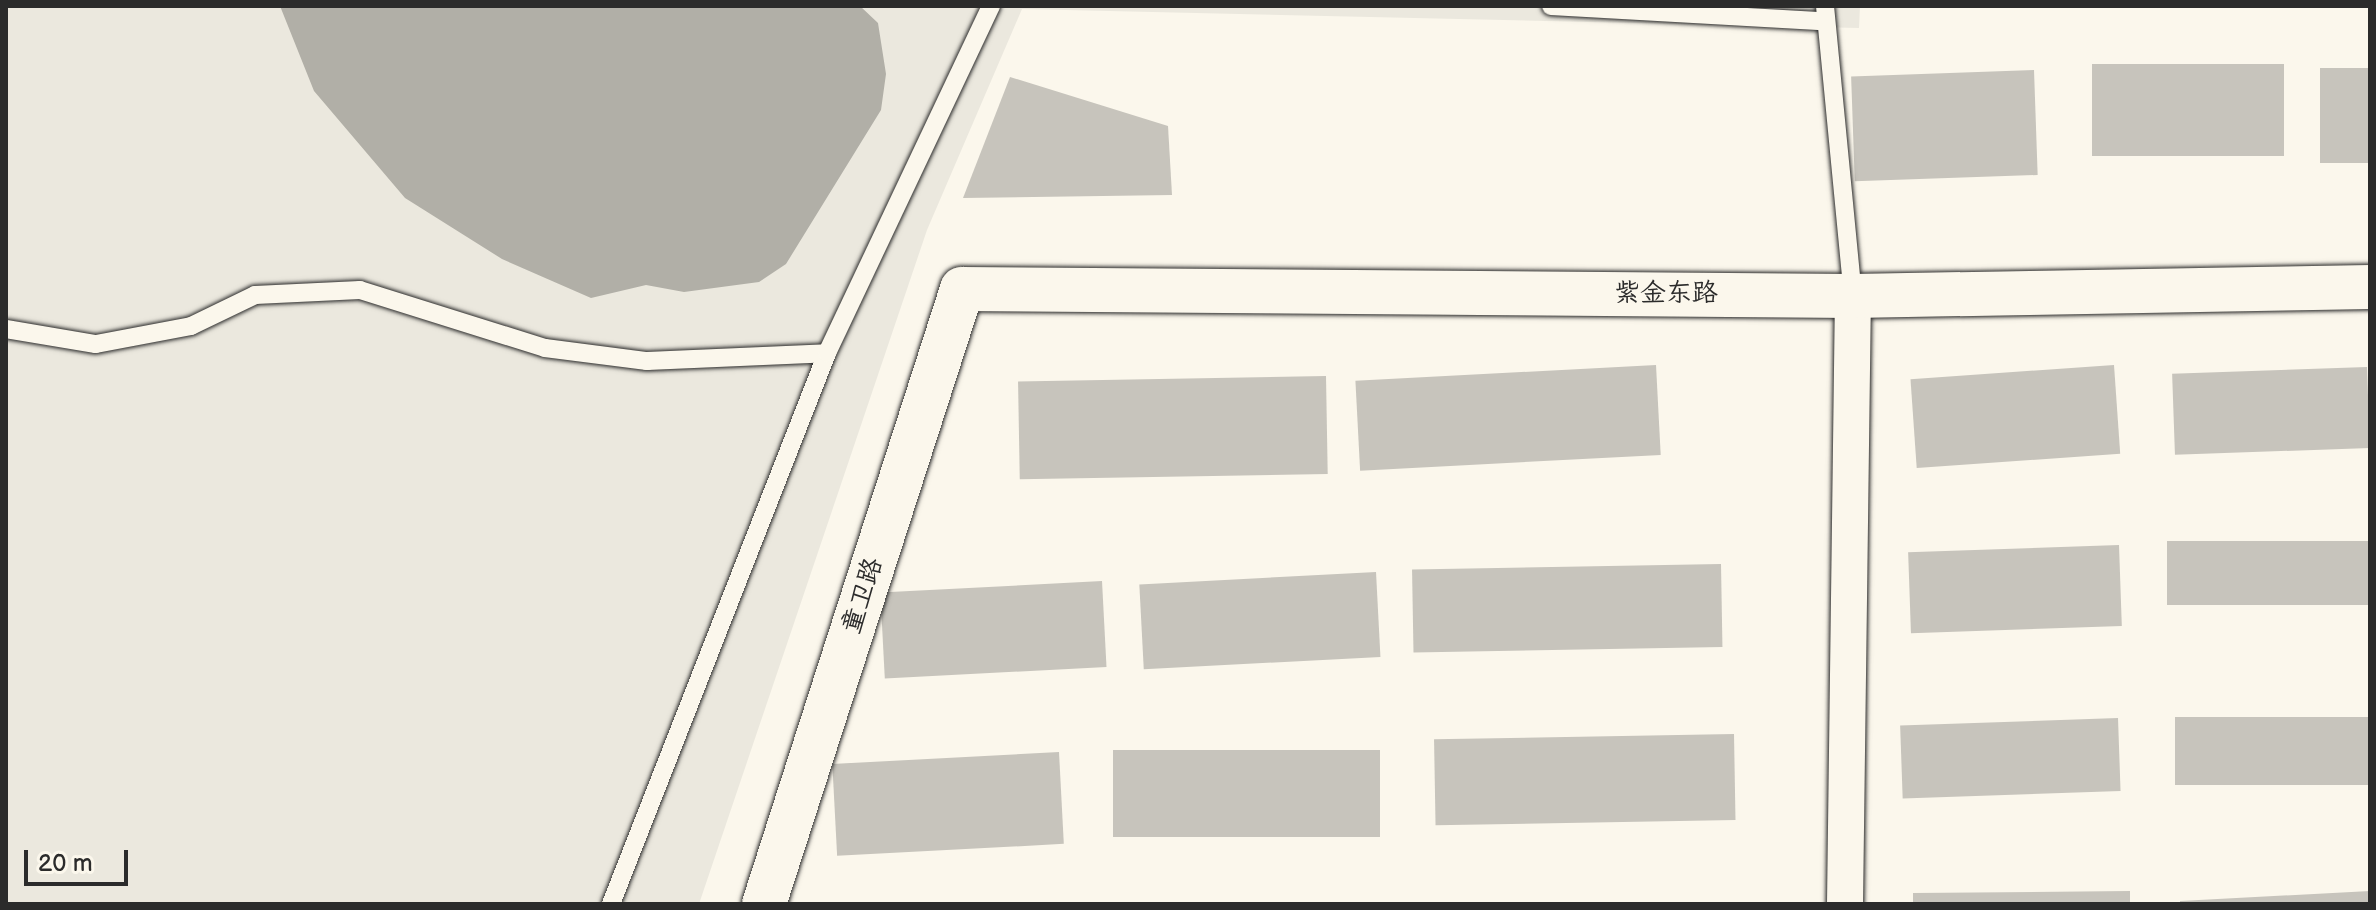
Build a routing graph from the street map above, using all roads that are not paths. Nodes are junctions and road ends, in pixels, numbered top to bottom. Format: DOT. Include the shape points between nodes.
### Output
graph roads {
  1 [pos="991,6"];
  2 [pos="1551,6"];
  3 [pos="1824,13"];
  4 [pos="2370,287"];
  5 [pos="962,289"];
  6 [pos="1853,296"];
  7 [pos="6,329"];
  8 [pos="827,353"];
  9 [pos="611,904"];
  10 [pos="764,904"];
  11 [pos="1845,904"];
  1 -- 8 [label="lane"];
  2 -- 3 [label="lane"];
  3 -- 6 [label="lane"];
  4 -- 6 [label="street, 紫金东路"];
  5 -- 6 [label="street, 紫金东路"];
  5 -- 10 [label="street, 童卫路"];
  6 -- 11 [label="street"];
  7 -- 8 [label="lane" via="96,344 191,326 255,295 360,290 545,348 647,361"];
  8 -- 9 [label="lane"];
}
